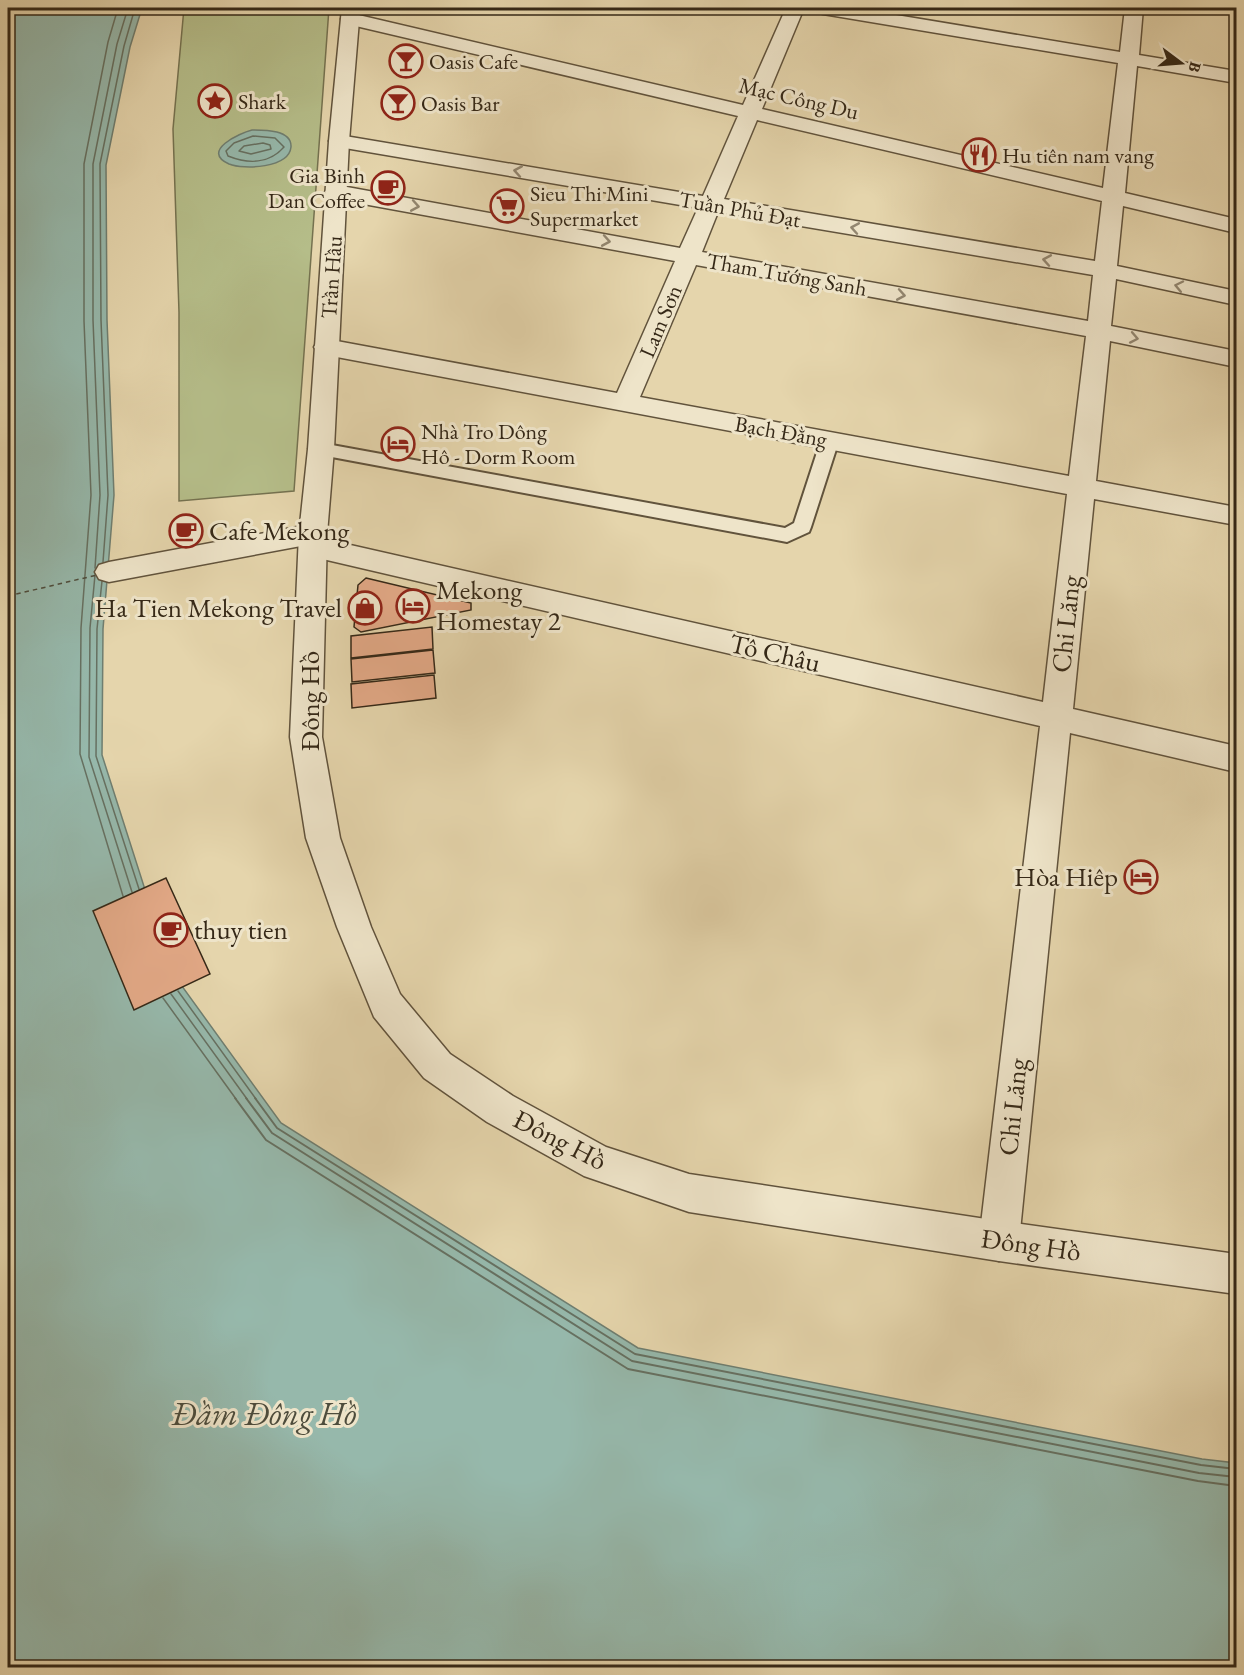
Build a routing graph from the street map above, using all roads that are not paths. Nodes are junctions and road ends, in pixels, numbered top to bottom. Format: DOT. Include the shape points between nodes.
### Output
graph roads {
  1 [pos="795,8"];
  2 [pos="823,8"];
  3 [pos="1134,8"];
  4 [pos="351,13"];
  5 [pos="1128,60"];
  6 [pos="1236,77"];
  7 [pos="750,111"];
  8 [pos="339,141"];
  9 [pos="336,192"];
  10 [pos="1113,196"];
  11 [pos="711,204"];
  12 [pos="1236,226"];
  13 [pos="688,256"];
  14 [pos="1105,270"];
  15 [pos="1236,298"];
  16 [pos="1099,331"];
  17 [pos="326,347"];
  18 [pos="1236,359"];
  19 [pos="625,403"];
  20 [pos="830,440"];
  21 [pos="321,449"];
  22 [pos="1082,487"];
  23 [pos="1236,516"];
  24 [pos="313,541"];
  25 [pos="109,572"];
  26 [pos="1056,717"];
  27 [pos="1236,759"];
  28 [pos="999,1241"];
  29 [pos="1236,1274"];
  1 -- 7 [label="street, Lam Sơn"];
  2 -- 5 [label="street"];
  3 -- 5 [label="street, Chi Lăng"];
  4 -- 7 [label="street, Mạc Công Du"];
  4 -- 8 [label="street, Trần Hầu"];
  5 -- 6 [label="street"];
  5 -- 10 [label="street, Chi Lăng"];
  7 -- 10 [label="street, Mạc Công Du"];
  7 -- 11 [label="street, Lam Sơn"];
  8 -- 9 [label="street, Trần Hầu"];
  11 -- 8 [label="street, Tuần Phủ Đạt, one-way"];
  9 -- 13 [label="street, Tham Tướng Sanh, one-way"];
  9 -- 17 [label="street, Trần Hầu"];
  10 -- 12 [label="street, Mạc Công Du"];
  10 -- 14 [label="street, Chi Lăng"];
  11 -- 13 [label="street, Lam Sơn"];
  14 -- 11 [label="street, Tuần Phủ Đạt, one-way"];
  13 -- 16 [label="street, Tham Tướng Sanh, one-way"];
  13 -- 19 [label="street, Lam Sơn"];
  15 -- 14 [label="street, Tuần Phủ Đạt, one-way"];
  14 -- 16 [label="street, Chi Lăng"];
  16 -- 18 [label="street, Tham Tướng Sanh, one-way"];
  16 -- 22 [label="street, Chi Lăng"];
  17 -- 19 [label="street, Bạch Đằng"];
  17 -- 21 [label="street, Trần Hầu"];
  19 -- 20 [label="street, Bạch Đằng"];
  20 -- 21 [label="lane" via="802,527 787,535"];
  20 -- 22 [label="street, Bạch Đằng"];
  21 -- 24 [label="street, Trần Hầu"];
  22 -- 23 [label="street, Bạch Đằng"];
  22 -- 26 [label="street, Chi Lăng"];
  24 -- 25 [label="street"];
  24 -- 26 [label="street, Tô Châu"];
  24 -- 28 [label="street, Đông Hồ" via="306,737 323,838 387,1005 437,1066 500,1109 597,1163 689,1193"];
  26 -- 27 [label="street, Tô Châu"];
  26 -- 28 [label="street, Chi Lăng"];
  28 -- 29 [label="street, Đông Hồ"];
}
